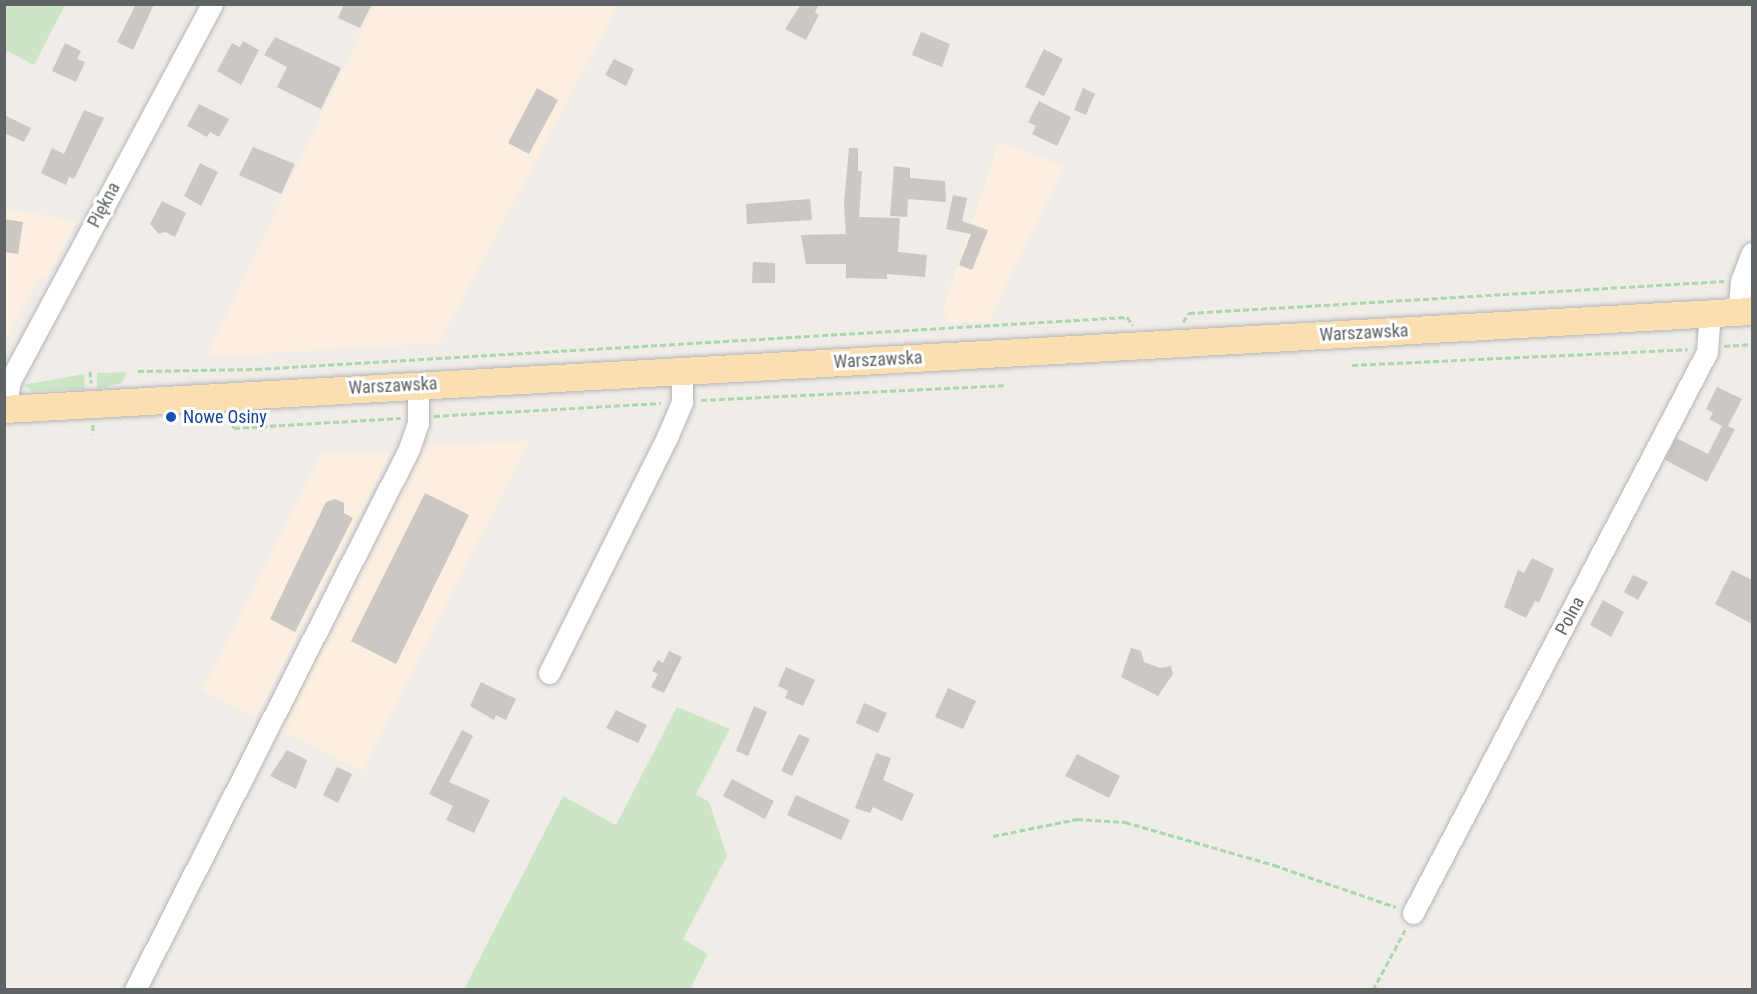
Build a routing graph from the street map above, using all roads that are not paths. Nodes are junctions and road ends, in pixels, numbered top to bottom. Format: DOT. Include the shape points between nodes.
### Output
graph roads {
  1 [pos="212,4"];
  2 [pos="1752,253"];
  3 [pos="1745,311"];
  4 [pos="1710,314"];
  5 [pos="682,371"];
  6 [pos="418,385"];
  7 [pos="5,409"];
  8 [pos="549,673"];
  9 [pos="1413,913"];
  10 [pos="135,990"];
  1 -- 7 [label="street, Piękna" via="10,381"];
  2 -- 3 [label="street" via="1741,281"];
  3 -- 4 [label="main road, Warszawska"];
  4 -- 5 [label="main road, Warszawska"];
  4 -- 9 [label="street, Polna" via="1707,349"];
  5 -- 6 [label="main road, Warszawska"];
  5 -- 8 [label="street" via="682,402"];
  6 -- 7 [label="main road, Warszawska"];
  6 -- 10 [label="street" via="418,417 409,449"];
}
